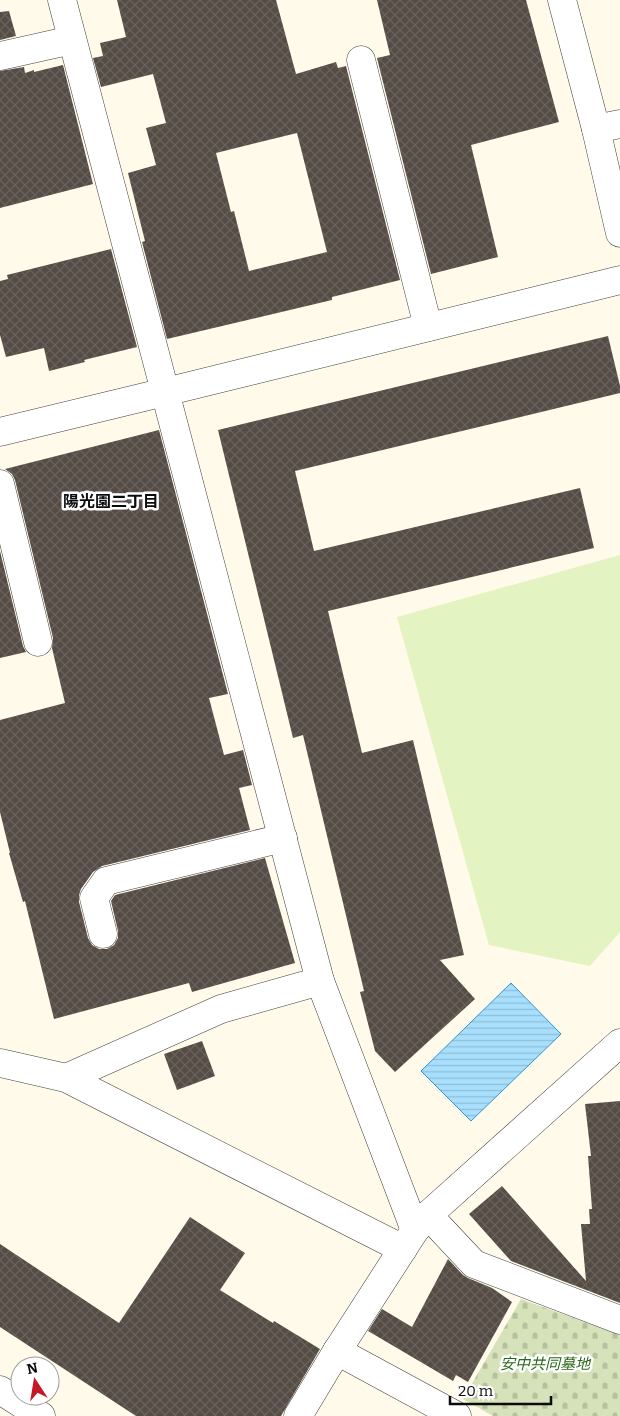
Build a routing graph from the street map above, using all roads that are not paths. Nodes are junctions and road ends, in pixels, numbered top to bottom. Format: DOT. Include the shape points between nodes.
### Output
graph roads {
  1 [pos="62,0"];
  2 [pos="562,0"];
  3 [pos="72,40"];
  4 [pos="0,56"];
  5 [pos="361,60"];
  6 [pos="608,127"];
  7 [pos="620,233"];
  8 [pos="620,280"];
  9 [pos="428,327"];
  10 [pos="165,392"];
  11 [pos="0,432"];
  12 [pos="0,484"];
  13 [pos="38,642"];
  14 [pos="283,838"];
  15 [pos="103,934"];
  16 [pos="320,981"];
  17 [pos="620,1043"];
  18 [pos="0,1064"];
  19 [pos="66,1078"];
  20 [pos="415,1231"];
  21 [pos="620,1320"];
  22 [pos="337,1351"];
  23 [pos="0,1390"];
  24 [pos="42,1416"];
  25 [pos="298,1416"];
  26 [pos="457,1416"];
  1 -- 3 [label="street"];
  2 -- 6 [label="street"];
  3 -- 4 [label="street"];
  3 -- 10 [label="street"];
  5 -- 9 [label="street"];
  6 -- 7 [label="street"];
  8 -- 9 [label="street"];
  9 -- 10 [label="street"];
  10 -- 11 [label="street"];
  10 -- 14 [label="street"];
  12 -- 13 [label="street"];
  14 -- 15 [label="street" via="106,881 94,898"];
  14 -- 16 [label="street"];
  16 -- 19 [label="street" via="221,1009"];
  16 -- 20 [label="street"];
  17 -- 20 [label="street"];
  18 -- 19 [label="street"];
  19 -- 20 [label="street"];
  20 -- 21 [label="street" via="474,1264"];
  20 -- 22 [label="street"];
  22 -- 25 [label="street"];
  22 -- 26 [label="street"];
  23 -- 24 [label="street"];
}
